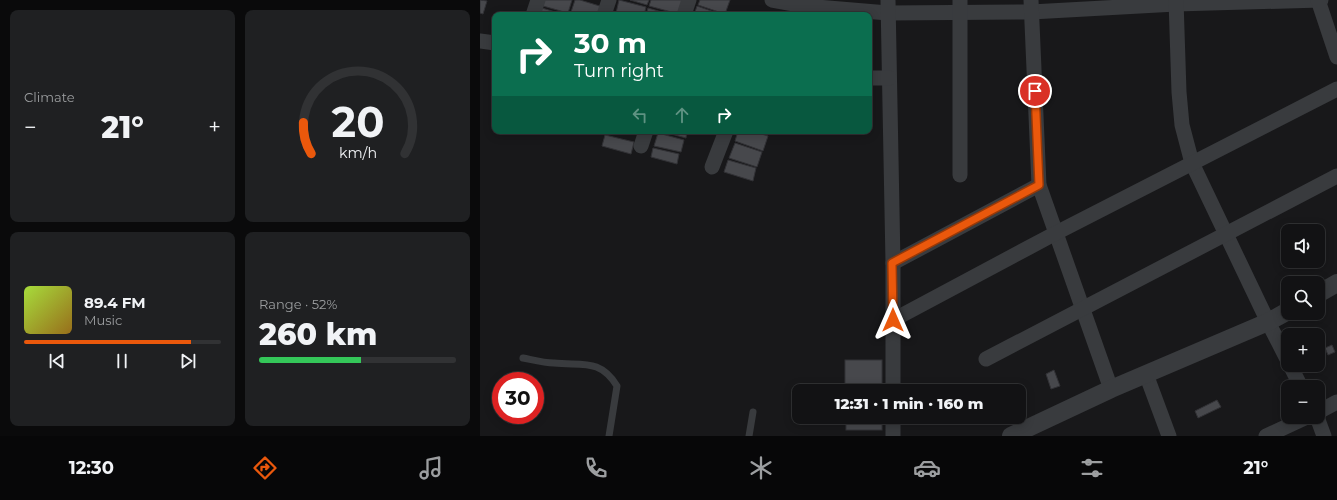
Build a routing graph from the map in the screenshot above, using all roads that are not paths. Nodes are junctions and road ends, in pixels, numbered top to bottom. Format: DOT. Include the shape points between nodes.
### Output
graph roads {
  1 [pos="538,0"];
  2 [pos="609,0"];
  3 [pos="689,0"];
  4 [pos="1319,0"];
  5 [pos="1176,2"];
  6 [pos="1111,4"];
  7 [pos="774,6"];
  8 [pos="888,6"];
  9 [pos="960,6"];
  10 [pos="1031,6"];
  11 [pos="535,12"];
  12 [pos="605,12"];
  13 [pos="685,12"];
  14 [pos="480,41"];
  15 [pos="492,43"];
  16 [pos="1337,58"];
  17 [pos="872,78"];
  18 [pos="889,78"];
  19 [pos="1337,90"];
  20 [pos="645,134"];
  21 [pos="725,134"];
  22 [pos="641,146"];
  23 [pos="1192,163"];
  24 [pos="712,167"];
  25 [pos="960,175"];
  26 [pos="1337,176"];
  27 [pos="1039,185"];
  28 [pos="1225,233"];
  29 [pos="1056,234"];
  30 [pos="892,263"];
  31 [pos="1337,283"];
  32 [pos="1325,290"];
  33 [pos="1083,308"];
  34 [pos="1281,315"];
  35 [pos="893,320"];
  36 [pos="1268,322"];
  37 [pos="1281,347"];
  38 [pos="523,358"];
  39 [pos="986,359"];
  40 [pos="1146,374"];
  41 [pos="893,384"];
  42 [pos="1111,389"];
  43 [pos="1337,402"];
  44 [pos="1325,408"];
  45 [pos="753,412"];
  46 [pos="893,424"];
  47 [pos="1292,424"];
  48 [pos="1319,424"];
  49 [pos="1020,434"];
  50 [pos="609,436"];
  51 [pos="749,436"];
  52 [pos="893,436"];
  53 [pos="1169,436"];
  54 [pos="1266,436"];
  55 [pos="1324,436"];
  1 -- 11 [label="street"];
  2 -- 12 [label="street"];
  3 -- 13 [label="street"];
  4 -- 5 [label="street"];
  4 -- 16 [label="street"];
  5 -- 6 [label="street"];
  5 -- 23 [label="street" via="1182,125"];
  6 -- 10 [label="street"];
  7 -- 8 [label="street"];
  8 -- 9 [label="street"];
  8 -- 18 [label="street"];
  9 -- 10 [label="street"];
  9 -- 25 [label="street"];
  10 -- 27 [label="street"];
  14 -- 15 [label="street"];
  17 -- 18 [label="street"];
  18 -- 30 [label="street"];
  19 -- 23 [label="street"];
  20 -- 22 [label="street"];
  21 -- 24 [label="street"];
  23 -- 28 [label="street"];
  23 -- 29 [label="street"];
  26 -- 28 [label="street"];
  27 -- 29 [label="street"];
  27 -- 30 [label="street"];
  28 -- 33 [label="street"];
  28 -- 36 [label="street"];
  29 -- 33 [label="street"];
  29 -- 35 [label="street"];
  30 -- 35 [label="street"];
  31 -- 32 [label="street"];
  33 -- 39 [label="street"];
  33 -- 42 [label="street"];
  34 -- 36 [label="street"];
  35 -- 41 [label="street"];
  36 -- 37 [label="street"];
  36 -- 40 [label="street"];
  38 -- 50 [label="lane" via="554,364 582,363 602,368 611,376 617,386"];
  40 -- 42 [label="street"];
  40 -- 53 [label="street"];
  42 -- 49 [label="street"];
  43 -- 44 [label="street"];
  45 -- 51 [label="lane"];
  46 -- 52 [label="street"];
  47 -- 54 [label="street"];
  48 -- 55 [label="street"];
}
